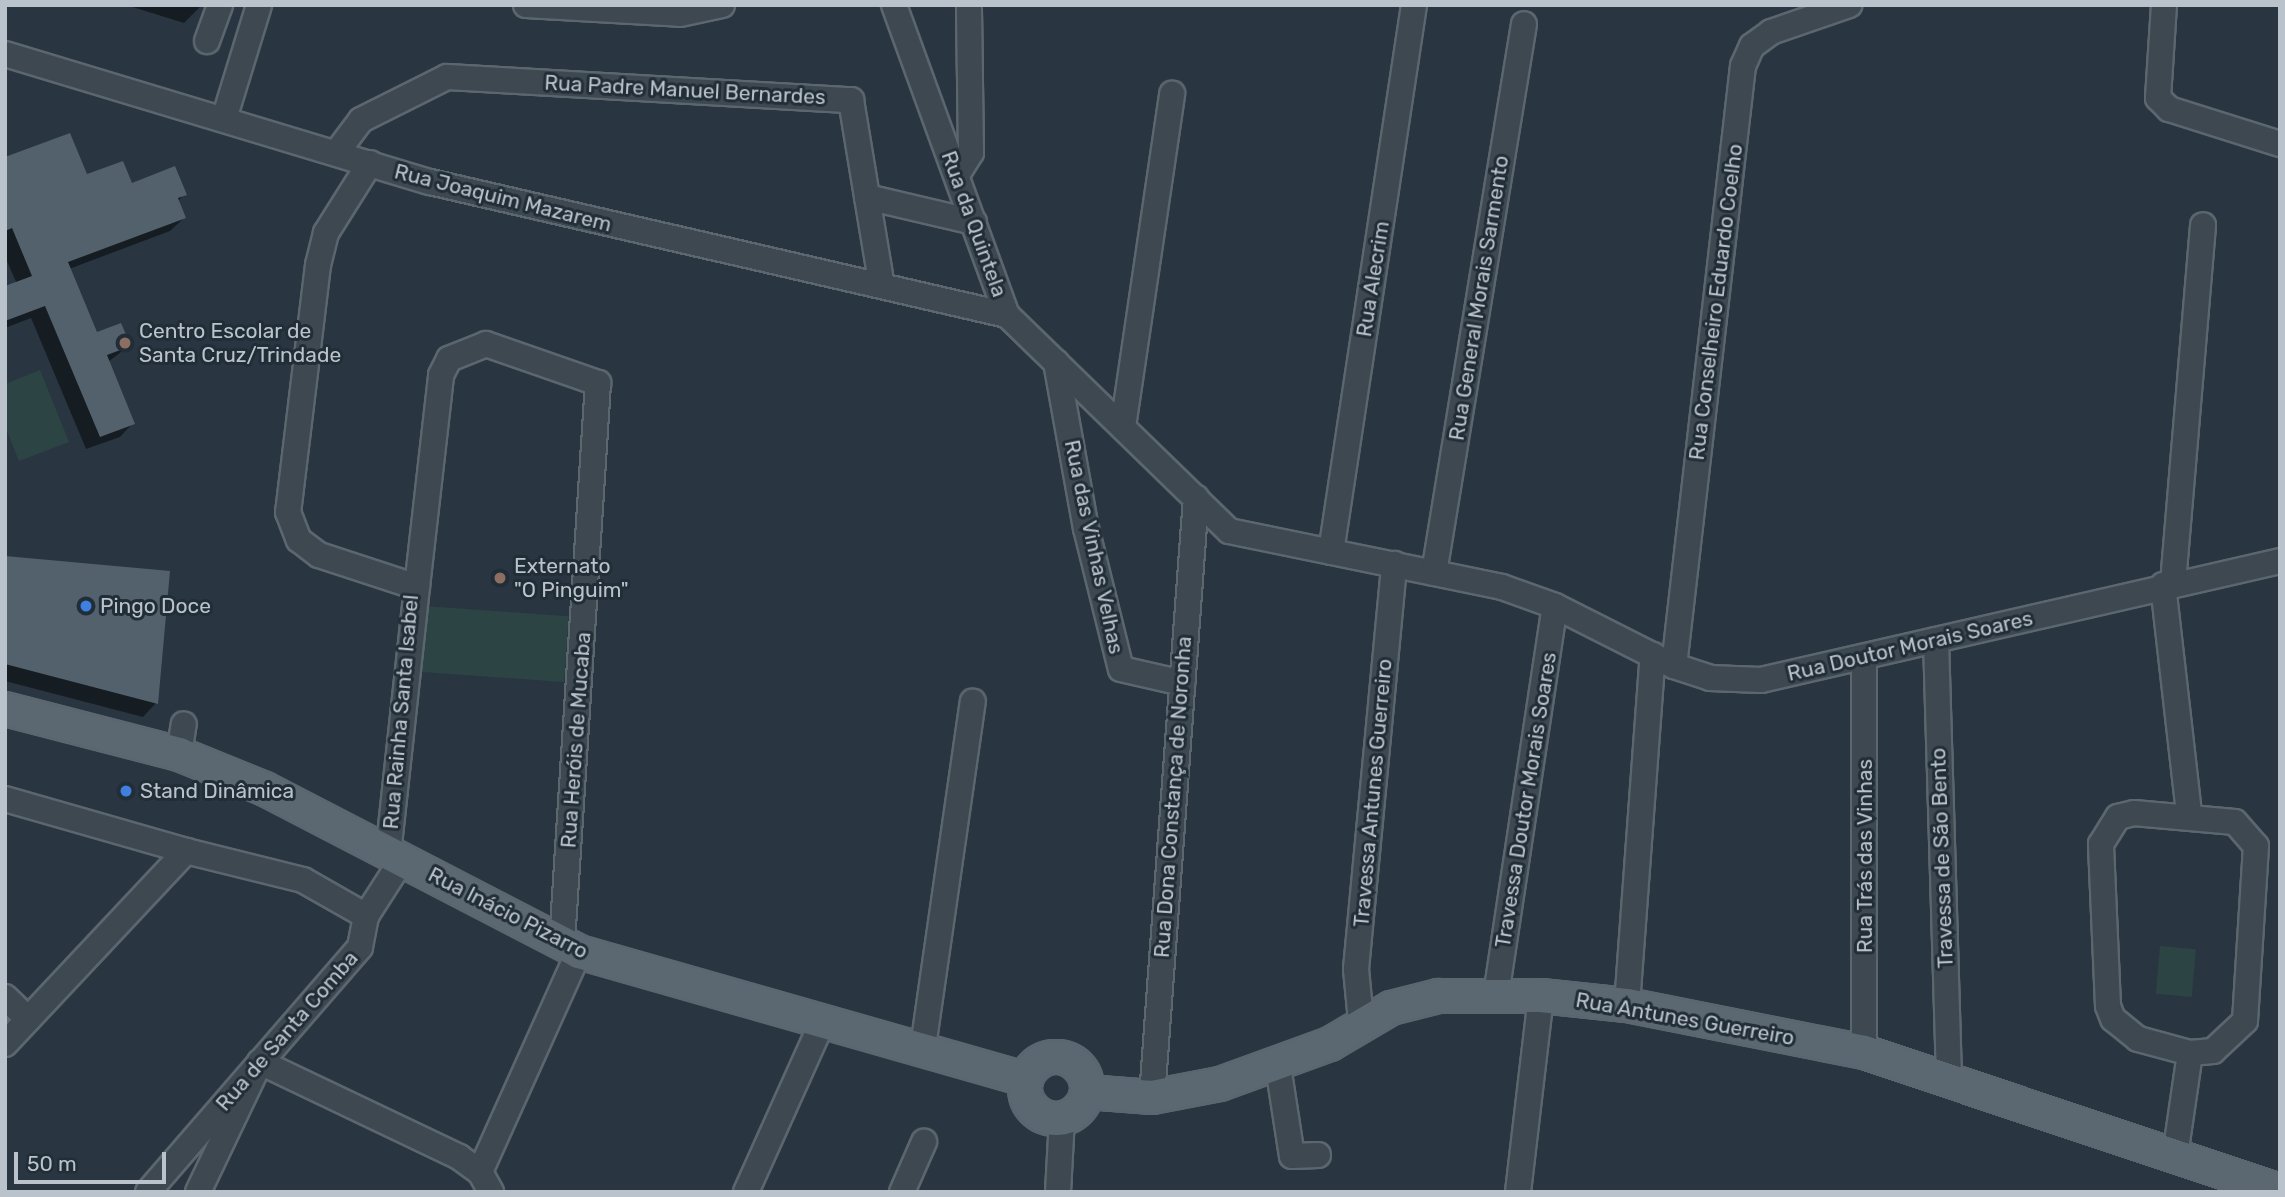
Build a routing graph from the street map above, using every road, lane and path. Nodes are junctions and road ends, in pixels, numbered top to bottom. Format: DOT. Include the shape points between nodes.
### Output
graph roads {
  1 [pos="220,5"];
  2 [pos="259,5"];
  3 [pos="526,5"];
  4 [pos="722,5"];
  5 [pos="894,5"];
  6 [pos="969,5"];
  7 [pos="1414,5"];
  8 [pos="1849,5"];
  9 [pos="2164,5"];
  10 [pos="1524,24"];
  11 [pos="207,41"];
  12 [pos="5,54"];
  13 [pos="1172,94"];
  14 [pos="224,119"];
  15 [pos="2280,144"];
  16 [pos="337,152"];
  17 [pos="370,163"];
  18 [pos="957,175"];
  19 [pos="867,197"];
  20 [pos="974,222"];
  21 [pos="2203,225"];
  22 [pos="880,275"];
  23 [pos="1007,316"];
  24 [pos="1056,362"];
  25 [pos="1123,427"];
  26 [pos="1196,498"];
  27 [pos="1331,552"];
  28 [pos="2280,561"];
  29 [pos="1394,565"];
  30 [pos="1434,573"];
  31 [pos="2169,584"];
  32 [pos="417,587"];
  33 [pos="1555,606"];
  34 [pos="1936,640"];
  35 [pos="1664,660"];
  36 [pos="1864,660"];
  37 [pos="1182,683"];
  38 [pos="973,702"];
  39 [pos="5,709"];
  40 [pos="5,799"];
  41 [pos="2189,814"];
  42 [pos="186,851"];
  43 [pos="395,856"];
  44 [pos="366,916"];
  45 [pos="571,948"];
  46 [pos="1496,995"];
  47 [pos="1541,996"];
  48 [pos="5,998"];
  49 [pos="1628,1005"];
  50 [pos="28,1019"];
  51 [pos="823,1021"];
  52 [pos="1361,1021"];
  53 [pos="5,1044"];
  54 [pos="923,1047"];
  55 [pos="1864,1052"];
  56 [pos="2190,1053"];
  57 [pos="260,1062"];
  58 [pos="1278,1066"];
  59 [pos="1948,1075"];
  60 [pos="1026,1079"];
  61 [pos="1087,1092"];
  62 [pos="1152,1097"];
  63 [pos="1062,1119"];
  64 [pos="924,1142"];
  65 [pos="1318,1155"];
  66 [pos="2175,1156"];
  67 [pos="485,1182"];
  68 [pos="2280,1191"];
  69 [pos="148,1192"];
  70 [pos="198,1192"];
  71 [pos="746,1192"];
  72 [pos="902,1192"];
  73 [pos="1058,1192"];
  74 [pos="1518,1192"];
  1 -- 11 [label="street"];
  2 -- 14 [label="street"];
  3 -- 4 [label="street" via="680,14"];
  5 -- 18 [label="street, Rua da Quintela"];
  6 -- 18 [label="street" via="971,153"];
  7 -- 27 [label="street, Rua Alecrim"];
  8 -- 35 [label="street, Rua Conselheiro Eduardo Coelho" via="1771,32 1752,46 1743,66"];
  9 -- 15 [label="street" via="2158,98 2169,109"];
  10 -- 30 [label="street, Rua General Morais Sarmento"];
  12 -- 14 [label="street, Rua Joaquim Mazarem"];
  13 -- 25 [label="street"];
  14 -- 16 [label="street, Rua Joaquim Mazarem"];
  16 -- 17 [label="street, Rua Joaquim Mazarem"];
  16 -- 19 [label="street, Rua Padre Manuel Bernardes" via="361,120 447,77 851,100"];
  17 -- 23 [label="street, Rua Joaquim Mazarem" via="430,182"];
  17 -- 32 [label="street, Rua Rainha Santa Isabel" via="326,233 317,264 288,512 299,540 319,555"];
  18 -- 20 [label="street, Rua da Quintela"];
  19 -- 20 [label="street"];
  19 -- 22 [label="street"];
  20 -- 23 [label="street, Rua da Quintela"];
  21 -- 31 [label="street"];
  23 -- 24 [label="street, Rua da Quintela"];
  24 -- 25 [label="street, Rua da Quintela"];
  24 -- 37 [label="street, Rua das Vinhas Velhas" via="1121,669"];
  25 -- 26 [label="street, Rua da Quintela"];
  26 -- 27 [label="street, Rua Doutor Morais Soares" via="1229,531"];
  26 -- 37 [label="street, Rua Dona Constança de Noronha"];
  27 -- 29 [label="street, Rua Doutor Morais Soares"];
  28 -- 31 [label="street, Rua Doutor Morais Soares"];
  29 -- 30 [label="street, Rua Doutor Morais Soares"];
  29 -- 52 [label="street, Travessa Antunes Guerreiro" via="1356,969"];
  30 -- 33 [label="street, Rua Doutor Morais Soares"];
  31 -- 34 [label="street, Rua Doutor Morais Soares"];
  31 -- 41 [label="street"];
  32 -- 43 [label="street, Rua Rainha Santa Isabel"];
  32 -- 45 [label="street, Rua Heróis de Mucaba" via="442,375 449,359 486,344 598,383"];
  33 -- 35 [label="street, Rua Doutor Morais Soares"];
  33 -- 46 [label="street, Travessa Doutor Morais Soares"];
  34 -- 36 [label="street, Rua Doutor Morais Soares"];
  34 -- 59 [label="street, Travessa de São Bento"];
  35 -- 36 [label="street, Rua Doutor Morais Soares" via="1710,678 1761,680"];
  35 -- 49 [label="street, Rua Conselheiro Eduardo Coelho"];
  36 -- 55 [label="street, Rua Trás das Vinhas"];
  37 -- 62 [label="street, Rua Dona Constança de Noronha"];
  38 -- 54 [label="street"];
  39 -- 43 [label="main road, Rua Inácio Pizarro" via="181,739"];
  40 -- 42 [label="street"];
  41 -- 56 [label="street" via="2235,822 2256,846 2245,1021 2228,1043"];
  41 -- 56 [label="street" via="2118,817 2101,844 2113,1019 2138,1039"];
  42 -- 44 [label="street" via="303,880"];
  42 -- 50 [label="street"];
  43 -- 44 [label="street, Rua de Santa Comba"];
  43 -- 45 [label="main road, Rua Inácio Pizarro"];
  44 -- 57 [label="street, Rua de Santa Comba" via="360,947"];
  45 -- 51 [label="main road, Rua Inácio Pizarro"];
  45 -- 67 [label="street"];
  46 -- 47 [label="main road, Rua Antunes Guerreiro"];
  46 -- 52 [label="main road, Rua Antunes Guerreiro" via="1438,996"];
  47 -- 49 [label="main road, Rua Antunes Guerreiro"];
  47 -- 74 [label="street"];
  48 -- 50 [label="street"];
  49 -- 55 [label="main road, Rua Antunes Guerreiro"];
  50 -- 53 [label="street"];
  51 -- 54 [label="main road, Rua Inácio Pizarro"];
  51 -- 71 [label="street"];
  52 -- 58 [label="main road, Rua Antunes Guerreiro" via="1331,1044"];
  54 -- 60 [label="main road, Rua Inácio Pizarro"];
  55 -- 59 [label="main road, Rua Antunes Guerreiro"];
  56 -- 66 [label="street"];
  57 -- 67 [label="street"];
  57 -- 69 [label="street, Rua de Santa Comba"];
  57 -- 70 [label="street"];
  58 -- 62 [label="main road, Rua Antunes Guerreiro"];
  58 -- 65 [label="street" via="1292,1156"];
  59 -- 66 [label="main road, Rua Antunes Guerreiro"];
  60 -- 61 [label="main road" via="1044,1059 1062,1058 1079,1067"];
  60 -- 63 [label="main road" via="1029,1105 1044,1117"];
  61 -- 62 [label="main road, Rua Antunes Guerreiro"];
  61 -- 63 [label="main road" via="1079,1110"];
  63 -- 73 [label="street"];
  64 -- 72 [label="street"];
  66 -- 68 [label="main road, Rua Antunes Guerreiro"];
}
